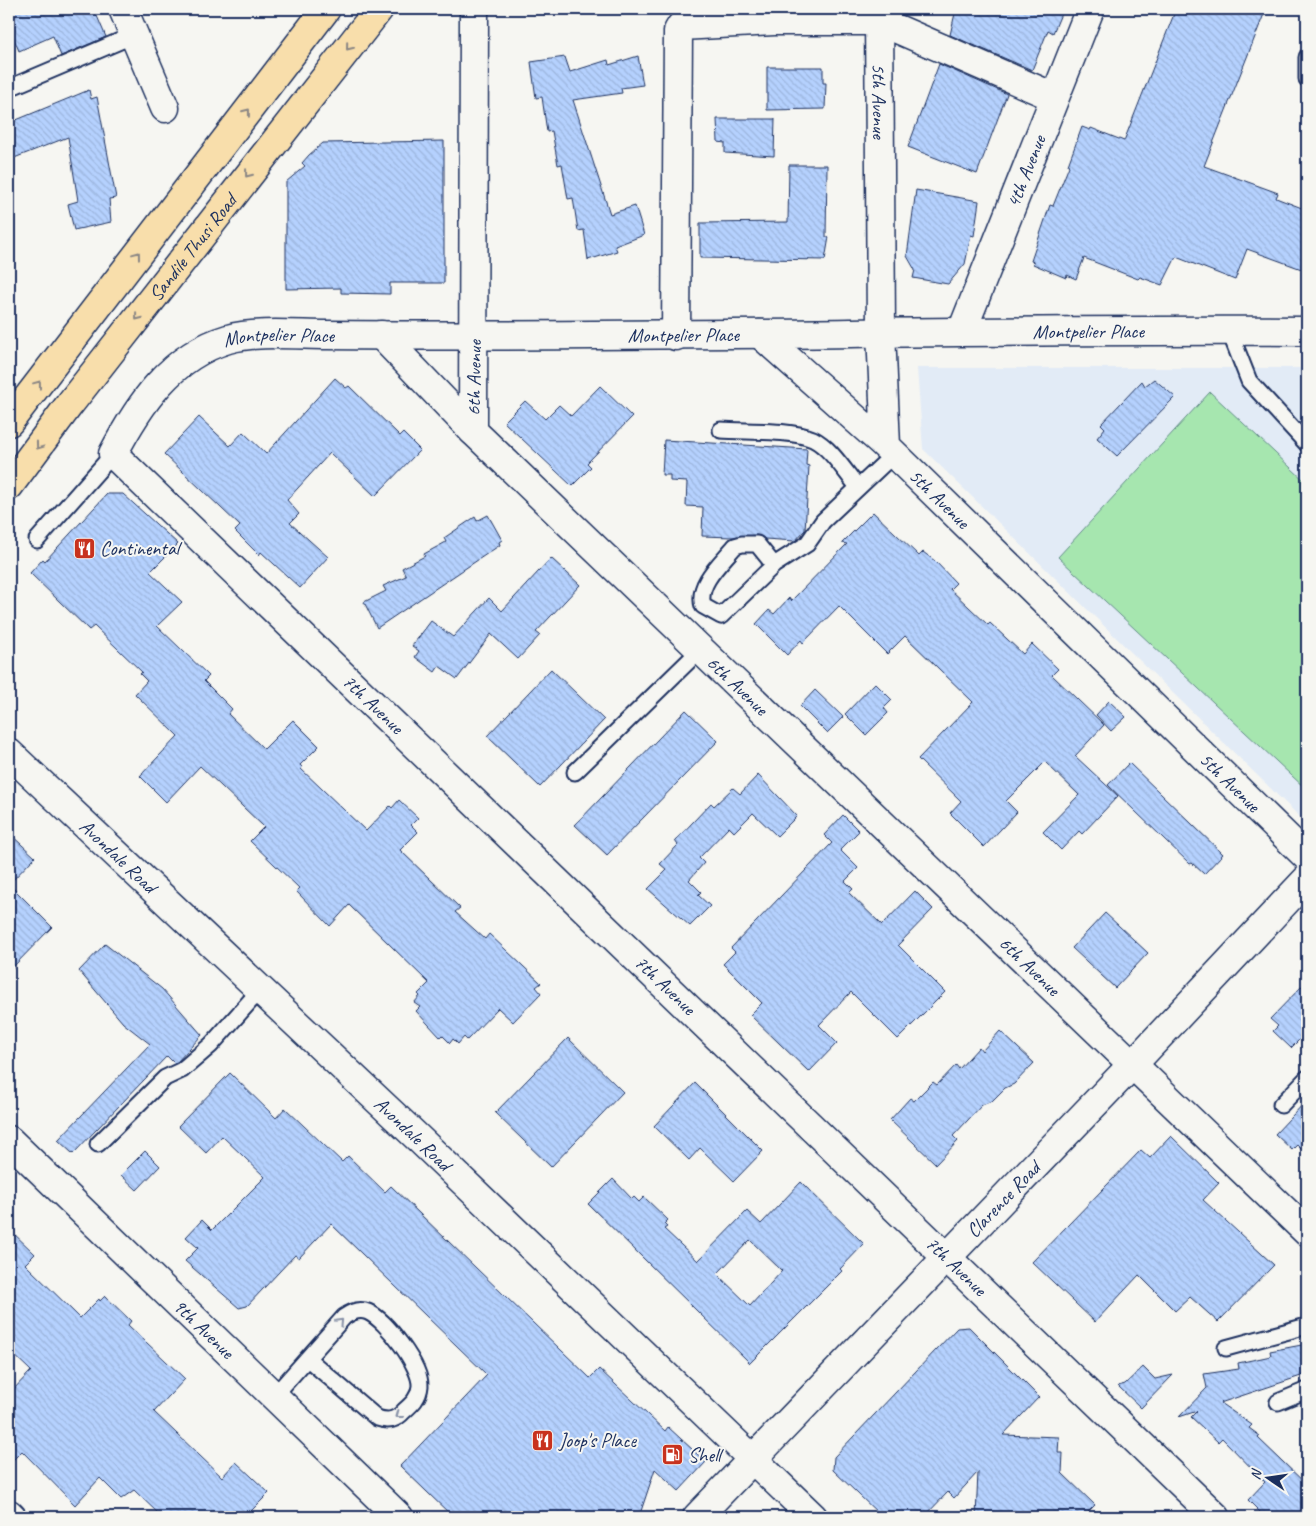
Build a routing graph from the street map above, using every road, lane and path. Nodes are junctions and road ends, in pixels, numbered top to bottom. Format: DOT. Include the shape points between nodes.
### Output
graph roads {
  1 [pos="123,9"];
  2 [pos="326,9"];
  3 [pos="379,9"];
  4 [pos="474,9"];
  5 [pos="1090,9"];
  6 [pos="879,15"];
  7 [pos="134,35"];
  8 [pos="1307,57"];
  9 [pos="1307,79"];
  10 [pos="9,88"];
  11 [pos="1054,97"];
  12 [pos="166,108"];
  13 [pos="1229,330"];
  14 [pos="1307,331"];
  15 [pos="881,332"];
  16 [pos="962,332"];
  17 [pos="760,334"];
  18 [pos="381,335"];
  19 [pos="474,336"];
  20 [pos="676,336"];
  21 [pos="10,420"];
  22 [pos="721,430"];
  23 [pos="473,431"];
  24 [pos="1307,444"];
  25 [pos="890,450"];
  26 [pos="113,454"];
  27 [pos="9,486"];
  28 [pos="858,487"];
  29 [pos="37,540"];
  30 [pos="774,565"];
  31 [pos="701,649"];
  32 [pos="9,753"];
  33 [pos="575,772"];
  34 [pos="1307,857"];
  35 [pos="1307,879"];
  36 [pos="260,990"];
  37 [pos="1133,1064"];
  38 [pos="1307,1078"];
  39 [pos="1281,1105"];
  40 [pos="9,1140"];
  41 [pos="98,1144"];
  42 [pos="1307,1232"];
  43 [pos="946,1257"];
  44 [pos="1307,1326"];
  45 [pos="1226,1348"];
  46 [pos="308,1358"];
  47 [pos="1307,1390"];
  48 [pos="274,1396"];
  49 [pos="1278,1402"];
  50 [pos="752,1460"];
  51 [pos="9,1514"];
  52 [pos="12,1517"];
  53 [pos="399,1517"];
  54 [pos="698,1517"];
  55 [pos="813,1517"];
  56 [pos="1216,1517"];
  1 -- 7 [label="street"];
  21 -- 2 [label="main road, Sandile Thusi Road, one-way"];
  3 -- 27 [label="main road, Sandile Thusi Road, one-way"];
  4 -- 19 [label="street, 6th Avenue"];
  5 -- 11 [label="street, 4th Avenue"];
  6 -- 11 [label="street"];
  6 -- 15 [label="street, 5th Avenue"];
  6 -- 20 [label="street" via="683,25 679,28"];
  7 -- 10 [label="lane"];
  7 -- 12 [label="street"];
  8 -- 9 [label="lane"];
  11 -- 16 [label="street, 4th Avenue"];
  13 -- 14 [label="street, Montpelier Place"];
  13 -- 16 [label="street, Montpelier Place"];
  13 -- 24 [label="lane" via="1249,382"];
  15 -- 16 [label="street, Montpelier Place"];
  15 -- 17 [label="street, Montpelier Place"];
  15 -- 25 [label="street, 5th Avenue"];
  17 -- 20 [label="street, Montpelier Place"];
  17 -- 25 [label="street"];
  18 -- 19 [label="street, Montpelier Place"];
  18 -- 23 [label="street"];
  18 -- 26 [label="street, Montpelier Place" via="230,338 200,349 173,368 153,389 131,419"];
  19 -- 20 [label="street, Montpelier Place"];
  19 -- 23 [label="street, 6th Avenue"];
  22 -- 28 [label="lane" via="789,434 813,440 827,450"];
  23 -- 31 [label="street, 6th Avenue"];
  25 -- 28 [label="lane"];
  25 -- 34 [label="street, 5th Avenue"];
  26 -- 29 [label="lane"];
  26 -- 43 [label="street, 7th Avenue"];
  28 -- 30 [label="lane" via="824,521 807,544"];
  30 -- 30 [label="lane" via="721,616 703,606 703,588 735,546 757,544"];
  31 -- 33 [label="lane"];
  31 -- 37 [label="street, 6th Avenue"];
  32 -- 36 [label="street, Avondale Road"];
  35 -- 37 [label="street, Clarence Road"];
  36 -- 41 [label="lane" via="211,1045 182,1070 165,1078"];
  36 -- 50 [label="street, Avondale Road"];
  37 -- 42 [label="street, 6th Avenue"];
  37 -- 43 [label="street, Clarence Road"];
  38 -- 39 [label="lane"];
  40 -- 48 [label="street, 9th Avenue"];
  43 -- 50 [label="street, Clarence Road"];
  43 -- 56 [label="street, 7th Avenue"];
  44 -- 45 [label="lane"];
  46 -- 46 [label="lane, one-way" via="344,1317 352,1311 368,1312 383,1323 409,1356 419,1375 416,1400 391,1421 377,1418"];
  46 -- 48 [label="lane"];
  47 -- 49 [label="lane"];
  48 -- 53 [label="street, 9th Avenue"];
  50 -- 54 [label="street, Clarence Road"];
  50 -- 55 [label="street, Avondale Road"];
  51 -- 52 [label="street"];
}
